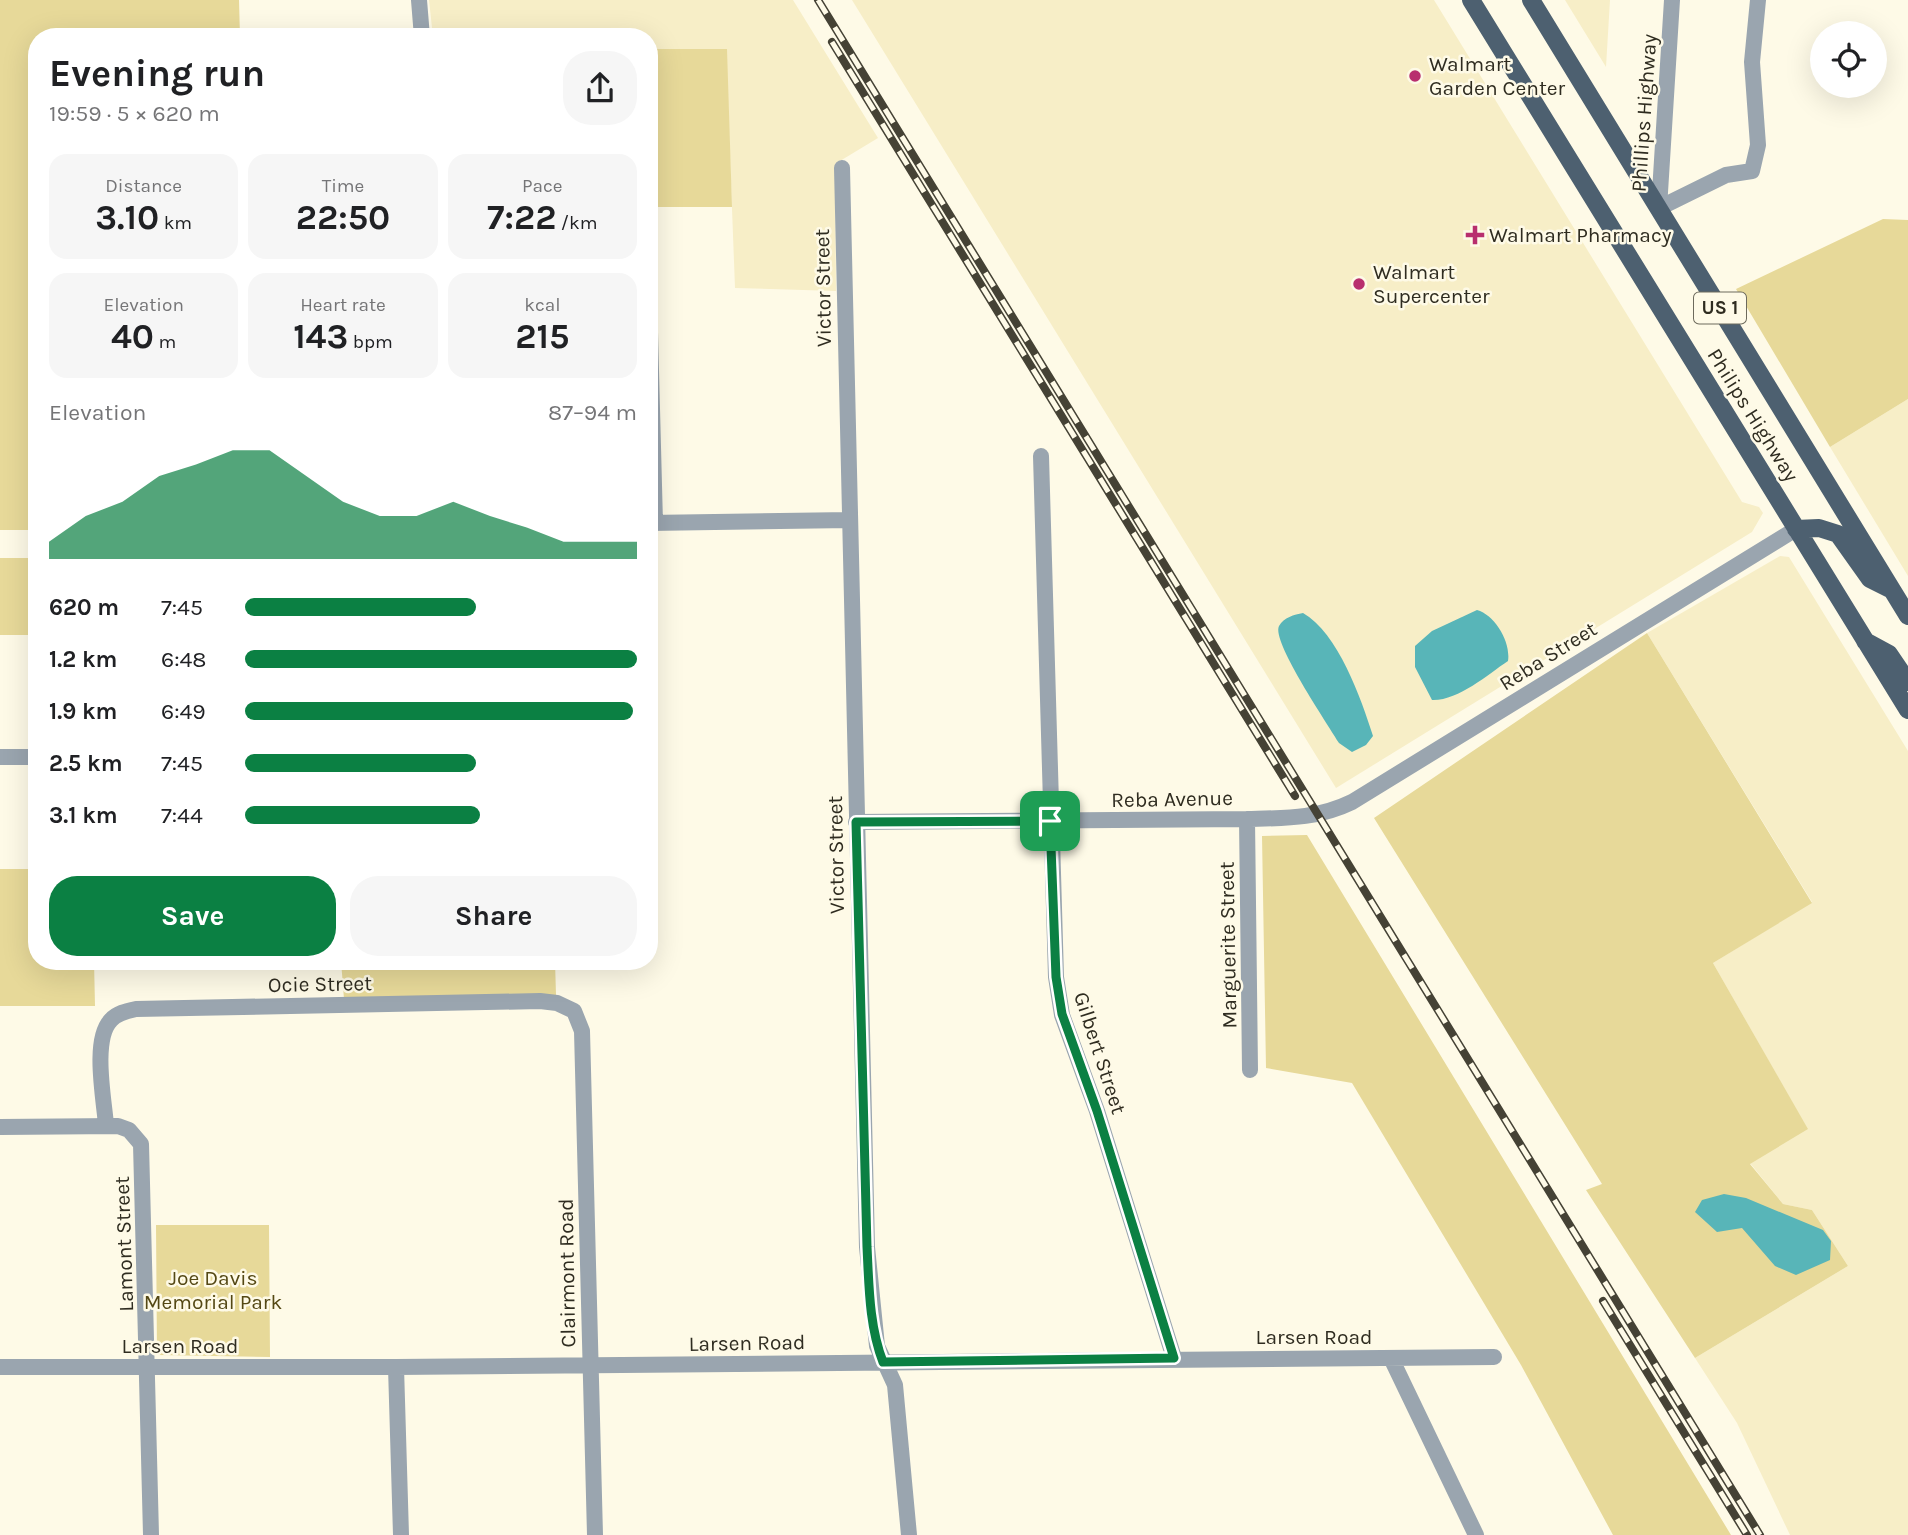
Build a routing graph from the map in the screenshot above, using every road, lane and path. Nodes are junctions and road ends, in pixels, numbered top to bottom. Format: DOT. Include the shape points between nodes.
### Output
graph roads {
  1 [pos="419,0"];
  2 [pos="1471,0"];
  3 [pos="1531,0"];
  4 [pos="1672,0"];
  5 [pos="1758,0"];
  6 [pos="421,28"];
  7 [pos="842,168"];
  8 [pos="1659,208"];
  9 [pos="1041,456"];
  10 [pos="850,520"];
  11 [pos="658,523"];
  12 [pos="1796,529"];
  13 [pos="1892,590"];
  14 [pos="1908,616"];
  15 [pos="1865,641"];
  16 [pos="1908,682"];
  17 [pos="1908,710"];
  18 [pos="0,757"];
  19 [pos="28,757"];
  20 [pos="1320,816"];
  21 [pos="1247,819"];
  22 [pos="1050,821"];
  23 [pos="856,822"];
  24 [pos="574,1011"];
  25 [pos="1250,1070"];
  26 [pos="106,1125"];
  27 [pos="0,1126"];
  28 [pos="1494,1357"];
  29 [pos="1174,1358"];
  30 [pos="1391,1358"];
  31 [pos="883,1362"];
  32 [pos="591,1365"];
  33 [pos="0,1367"];
  34 [pos="148,1367"];
  35 [pos="396,1367"];
  36 [pos="151,1535"];
  37 [pos="401,1535"];
  38 [pos="595,1535"];
  39 [pos="909,1535"];
  40 [pos="1476,1535"];
  1 -- 6 [label="street"];
  2 -- 12 [label="main road, Philips Highway / US 1"];
  3 -- 8 [label="main road, Philips Highway / US 1"];
  4 -- 8 [label="street, Phillips Highway"];
  5 -- 8 [label="street, Phillips Highway" via="1752,62 1758,145 1752,171 1726,175"];
  7 -- 10 [label="street, Victor Street"];
  8 -- 13 [label="main road, Philips Highway / US 1"];
  9 -- 22 [label="street, Gilbert Street"];
  10 -- 11 [label="street"];
  10 -- 23 [label="street, Victor Street"];
  12 -- 13 [label="main road" via="1819,528 1838,534 1870,579"];
  12 -- 15 [label="main road, Philips Highway / US 1"];
  12 -- 20 [label="street, Reba Street" via="1352,802"];
  13 -- 14 [label="main road, Philips Highway / US 1"];
  15 -- 16 [label="main road" via="1889,654"];
  15 -- 17 [label="main road, Philips Highway / US 1"];
  18 -- 19 [label="street"];
  20 -- 21 [label="street, Reba Avenue"];
  21 -- 22 [label="street, Reba Avenue"];
  21 -- 25 [label="street, Marguerite Street"];
  22 -- 23 [label="street, Reba Avenue"];
  22 -- 29 [label="street, Gilbert Street" via="1056,977 1062,1014"];
  23 -- 31 [label="street, Victor Street" via="867,1247 871,1308"];
  24 -- 26 [label="street, Ocie Street" via="540,1001 136,1009 110,1021 100,1045"];
  24 -- 32 [label="street, Clairmont Road" via="582,1031"];
  26 -- 27 [label="street"];
  26 -- 34 [label="street, Lamont Street" via="129,1130 141,1144"];
  28 -- 30 [label="street, Larsen Road"];
  29 -- 30 [label="street, Larsen Road"];
  29 -- 31 [label="street, Larsen Road"];
  30 -- 40 [label="street"];
  31 -- 32 [label="street, Larsen Road"];
  31 -- 39 [label="street, Victor Street" via="895,1385"];
  32 -- 35 [label="street, Larsen Road"];
  32 -- 38 [label="street, Clairmont Road"];
  33 -- 34 [label="street, Larsen Road"];
  34 -- 35 [label="street, Larsen Road"];
  34 -- 36 [label="street, Lamont Street"];
  35 -- 37 [label="street"];
}
